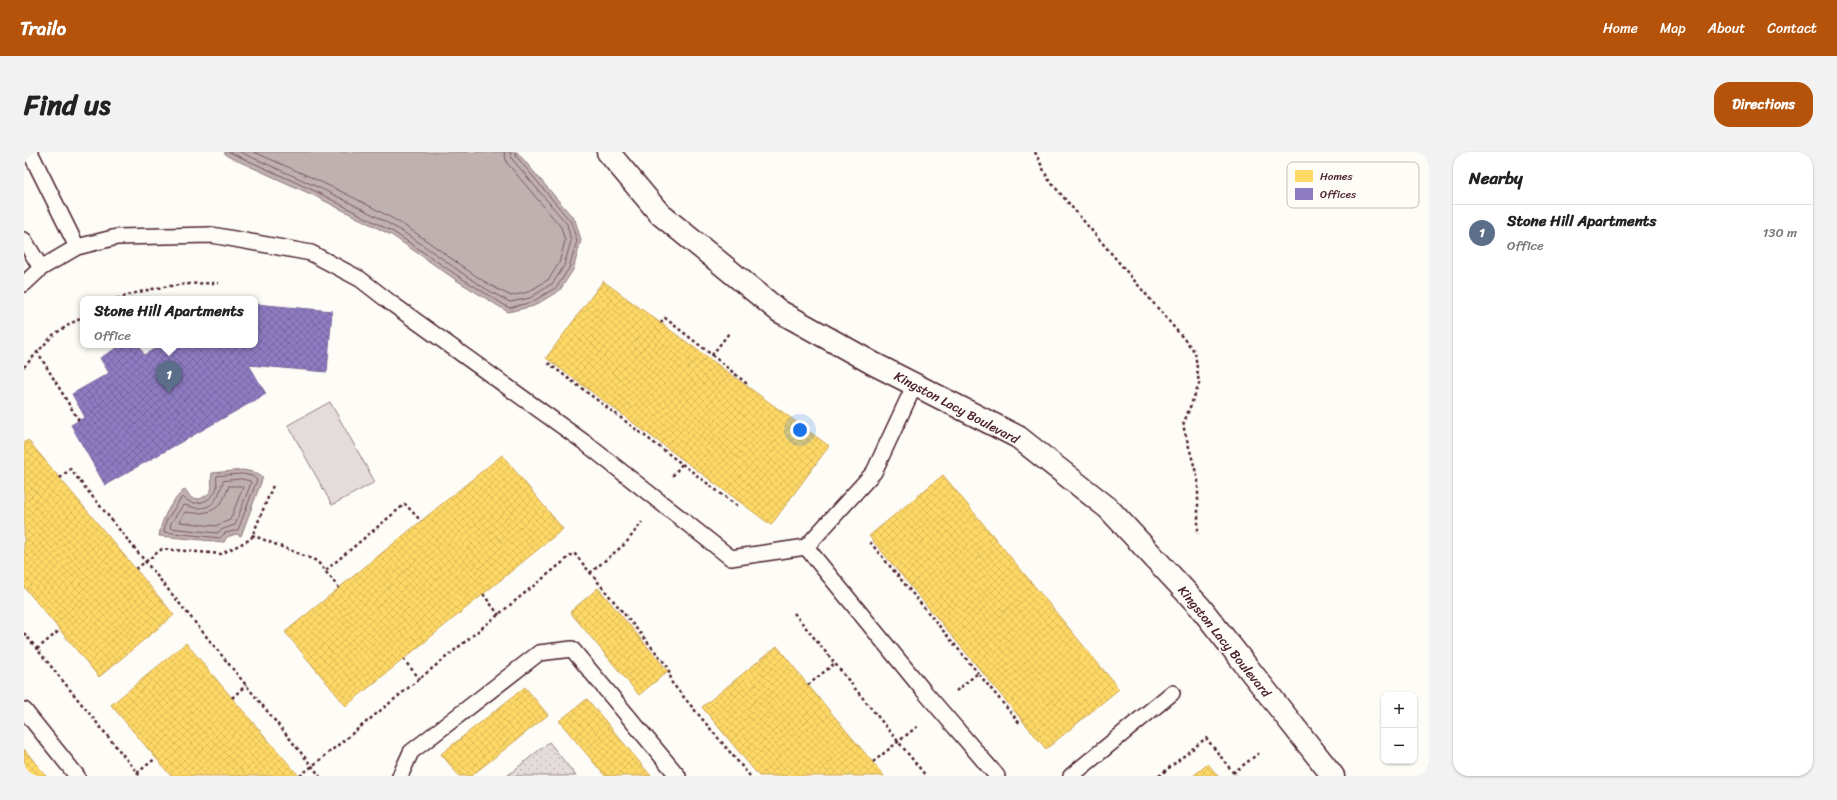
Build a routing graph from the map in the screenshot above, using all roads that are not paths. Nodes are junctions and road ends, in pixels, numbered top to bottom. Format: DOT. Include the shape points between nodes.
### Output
graph roads {
  1 [pos="30,152"];
  2 [pos="608,152"];
  3 [pos="24,240"];
  4 [pos="77,248"];
  5 [pos="41,268"];
  6 [pos="24,284"];
  7 [pos="915,384"];
  8 [pos="806,547"];
  9 [pos="1172,693"];
  10 [pos="24,710"];
  11 [pos="77,776"];
  12 [pos="400,776"];
  13 [pos="678,776"];
  14 [pos="997,776"];
  15 [pos="1071,776"];
  16 [pos="1333,776"];
  1 -- 4 [label="lane"];
  2 -- 7 [label="street, Kingston Lacy Boulevard" via="660,214 779,310 874,364"];
  3 -- 5 [label="lane"];
  4 -- 5 [label="lane"];
  4 -- 8 [label="lane" via="117,237 212,234 311,253 360,278 584,442 731,558"];
  5 -- 6 [label="lane"];
  7 -- 8 [label="lane" via="874,472"];
  7 -- 16 [label="street, Kingston Lacy Boulevard" via="1018,438 1108,508 1200,607"];
  8 -- 14 [label="lane"];
  9 -- 15 [label="lane"];
  10 -- 11 [label="lane"];
  12 -- 13 [label="lane" via="411,752 539,653 572,649"];
}
